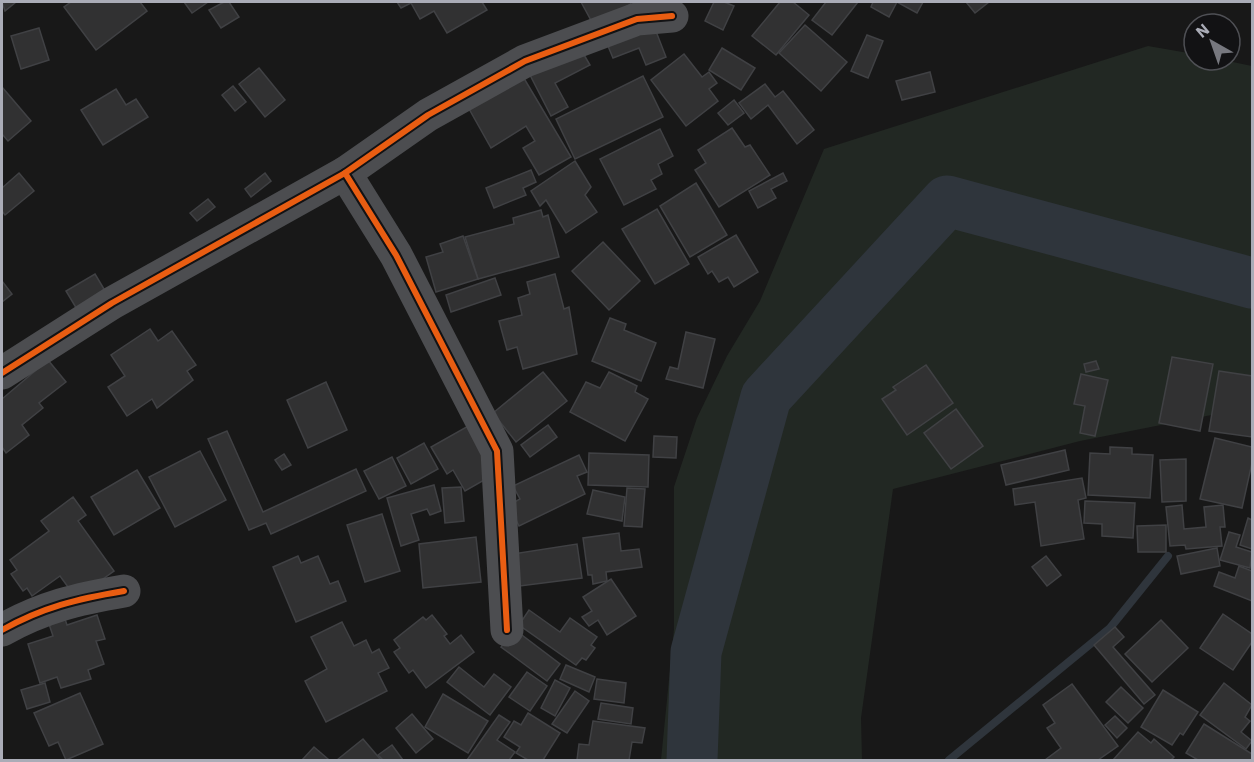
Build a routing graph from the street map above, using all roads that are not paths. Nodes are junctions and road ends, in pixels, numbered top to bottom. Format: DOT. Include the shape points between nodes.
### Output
graph roads {
  1 [pos="672,15"];
  2 [pos="345,173"];
  3 [pos="2,373"];
  4 [pos="124,591"];
  5 [pos="2,630"];
  6 [pos="507,630"];
  1 -- 2 [label="street" via="637,19 525,61 428,115"];
  2 -- 3 [label="street" via="112,303"];
  2 -- 6 [label="street" via="396,255 497,450"];
  4 -- 5 [label="street" via="76,599 34,612"];
}
